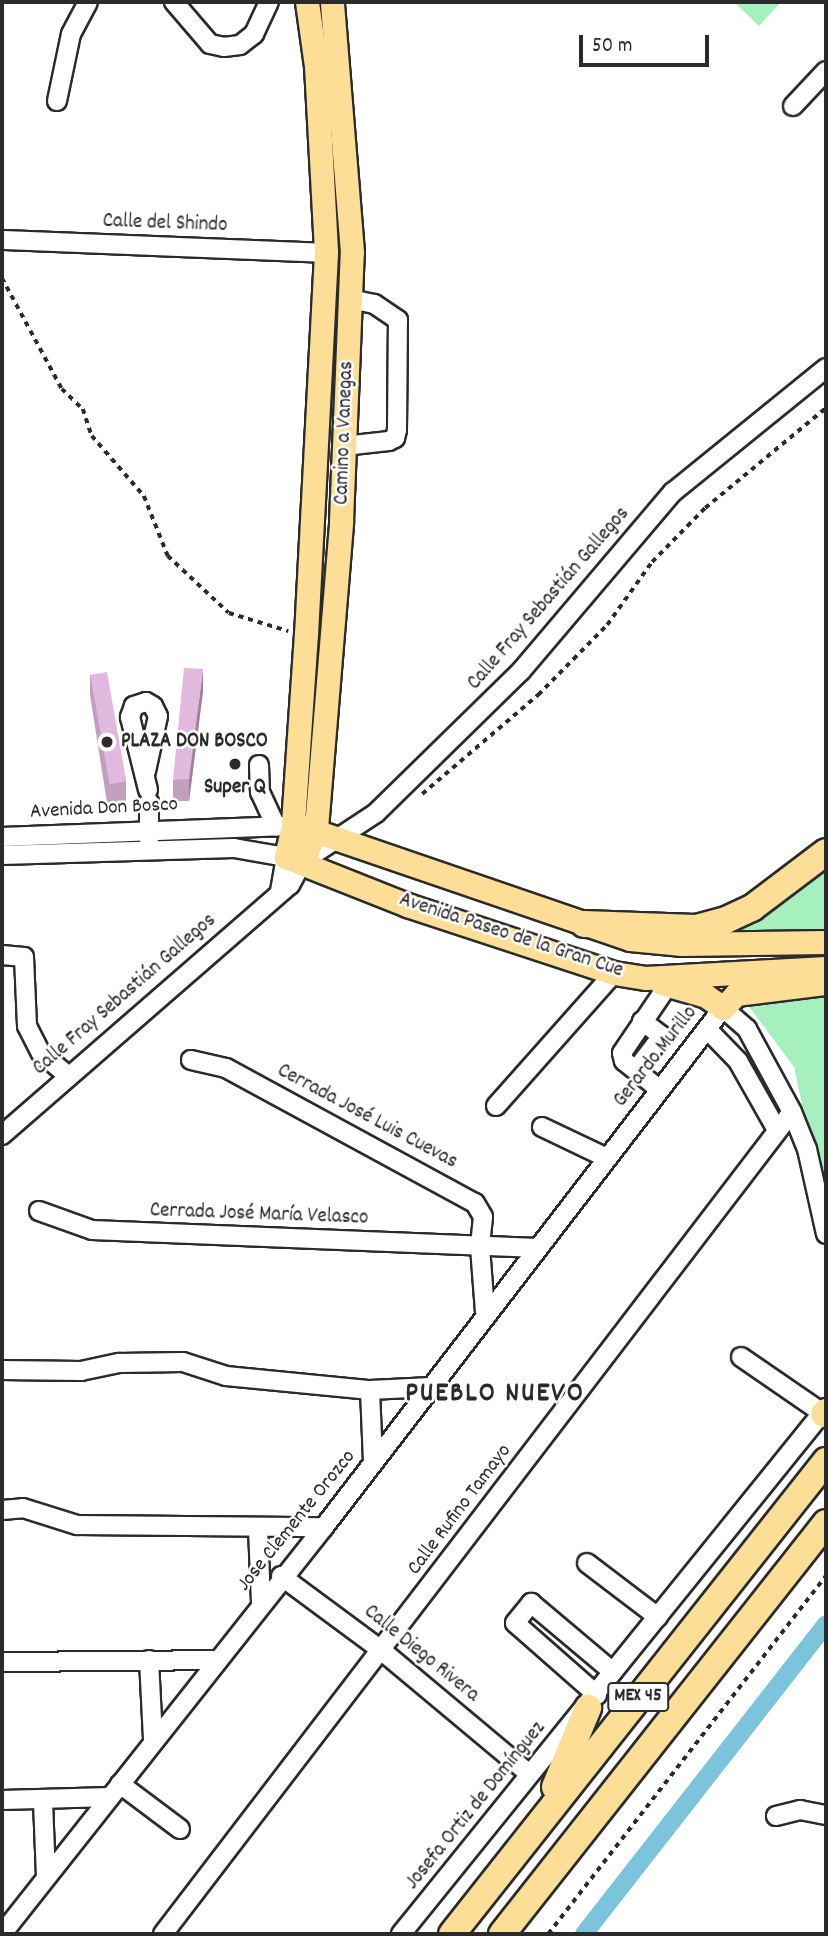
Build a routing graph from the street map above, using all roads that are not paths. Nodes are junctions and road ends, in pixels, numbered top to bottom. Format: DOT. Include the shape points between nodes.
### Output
graph roads {
  1 [pos="88,2"];
  2 [pos="174,2"];
  3 [pos="189,2"];
  4 [pos="269,2"];
  5 [pos="307,2"];
  6 [pos="332,2"];
  7 [pos="192,24"];
  8 [pos="826,71"];
  9 [pos="57,101"];
  10 [pos="793,106"];
  11 [pos="2,240"];
  12 [pos="326,253"];
  13 [pos="350,299"];
  14 [pos="826,368"];
  15 [pos="344,446"];
  16 [pos="259,765"];
  17 [pos="146,771"];
  18 [pos="284,826"];
  19 [pos="149,828"];
  20 [pos="316,828"];
  21 [pos="2,837"];
  22 [pos="342,838"];
  23 [pos="150,850"];
  24 [pos="826,852"];
  25 [pos="2,855"];
  26 [pos="295,859"];
  27 [pos="401,861"];
  28 [pos="377,891"];
  29 [pos="584,924"];
  30 [pos="826,942"];
  31 [pos="2,956"];
  32 [pos="826,968"];
  33 [pos="614,973"];
  34 [pos="645,978"];
  35 [pos="826,983"];
  36 [pos="668,985"];
  37 [pos="723,1008"];
  38 [pos="642,1021"];
  39 [pos="706,1029"];
  40 [pos="191,1060"];
  41 [pos="636,1070"];
  42 [pos="67,1075"];
  43 [pos="659,1088"];
  44 [pos="496,1106"];
  45 [pos="792,1112"];
  46 [pos="542,1127"];
  47 [pos="777,1130"];
  48 [pos="624,1134"];
  49 [pos="2,1135"];
  50 [pos="605,1157"];
  51 [pos="39,1211"];
  52 [pos="826,1234"];
  53 [pos="480,1247"];
  54 [pos="538,1248"];
  55 [pos="485,1312"];
  56 [pos="741,1357"];
  57 [pos="2,1370"];
  58 [pos="431,1387"];
  59 [pos="370,1390"];
  60 [pos="825,1411"];
  61 [pos="826,1461"];
  62 [pos="373,1463"];
  63 [pos="2,1510"];
  64 [pos="826,1523"];
  65 [pos="324,1527"];
  66 [pos="258,1528"];
  67 [pos="587,1563"];
  68 [pos="281,1576"];
  69 [pos="261,1602"];
  70 [pos="658,1617"];
  71 [pos="382,1650"];
  72 [pos="149,1660"];
  73 [pos="216,1660"];
  74 [pos="2,1662"];
  75 [pos="613,1672"];
  76 [pos="593,1701"];
  77 [pos="153,1738"];
  78 [pos="528,1773"];
  79 [pos="115,1791"];
  80 [pos="2,1800"];
  81 [pos="43,1802"];
  82 [pos="543,1815"];
  83 [pos="826,1815"];
  84 [pos="776,1816"];
  85 [pos="180,1829"];
  86 [pos="46,1877"];
  87 [pos="2,1934"];
  88 [pos="163,1934"];
  89 [pos="401,1934"];
  90 [pos="452,1934"];
  91 [pos="502,1934"];
  1 -- 9 [label="street" via="71,34"];
  2 -- 7 [label="street"];
  3 -- 7 [label="street"];
  4 -- 7 [label="street" via="260,26 240,45 210,44"];
  5 -- 12 [label="main road, Camino a Vanegas" via="316,66"];
  6 -- 13 [label="main road, Camino a Vanegas" via="352,252"];
  8 -- 10 [label="street"];
  11 -- 12 [label="street, Calle del Shindo"];
  12 -- 18 [label="main road, Camino a Vanegas" via="306,633"];
  13 -- 15 [label="main road, Camino a Vanegas"];
  13 -- 15 [label="street" via="374,304 399,324 397,429 389,441"];
  14 -- 22 [label="street, Calle Fray Sebastián Gallegos" via="673,492 522,671 376,813"];
  15 -- 20 [label="main road, Camino a Vanegas"];
  16 -- 18 [label="street" via="260,792"];
  17 -- 19 [label="street"];
  18 -- 19 [label="street, Avenida Don Bosco"];
  18 -- 20 [label="main road, Avenida Paseo de la Gran Cue"];
  18 -- 26 [label="main road, Camino a Vanegas"];
  19 -- 21 [label="street, Avenida Don Bosco"];
  19 -- 23 [label="street"];
  20 -- 22 [label="main road, Avenida Paseo de la Gran Cue"];
  20 -- 26 [label="main road, Camino a Vanegas"];
  22 -- 26 [label="street, Calle Fray Sebastián Gallegos"];
  22 -- 27 [label="main road, Avenida Paseo de la Gran Cue"];
  23 -- 25 [label="street, Avenida Don Bosco"];
  23 -- 26 [label="street, Avenida Don Bosco" via="226,847"];
  24 -- 29 [label="highway" via="752,908 696,929"];
  26 -- 28 [label="main road, Avenida Paseo de la Gran Cue"];
  26 -- 42 [label="street, Calle Fray Sebastián Gallegos" via="290,885"];
  27 -- 28 [label="main road" via="374,866 369,881"];
  27 -- 29 [label="main road, Avenida Paseo de la Gran Cue"];
  28 -- 33 [label="main road, Avenida Paseo de la Gran Cue"];
  29 -- 30 [label="main road, Avenida Paseo de la Gran Cue" via="630,939 682,944"];
  31 -- 42 [label="street" via="24,957 27,1026 41,1053"];
  32 -- 34 [label="main road, Avenida Paseo de la Gran Cue"];
  33 -- 34 [label="main road, Avenida Paseo de la Gran Cue"];
  33 -- 44 [label="street"];
  34 -- 36 [label="main road"];
  35 -- 37 [label="main road" via="736,994"];
  36 -- 37 [label="main road" via="706,996"];
  36 -- 38 [label="street"];
  37 -- 39 [label="street, Gerardo Murillo"];
  37 -- 45 [label="street" via="747,1029"];
  38 -- 41 [label="street" via="622,1053"];
  38 -- 41 [label="street" via="662,1036"];
  39 -- 43 [label="street, Gerardo Murillo"];
  39 -- 47 [label="street" via="738,1061"];
  40 -- 53 [label="street, Cerrada José Luis Cuevas" via="226,1068 467,1197 483,1217"];
  41 -- 43 [label="street"];
  42 -- 49 [label="street, Calle Fray Sebastián Gallegos"];
  43 -- 48 [label="street, Gerardo Murillo"];
  45 -- 47 [label="street, Calle Rufino Tamayo"];
  45 -- 52 [label="street" via="807,1149"];
  46 -- 50 [label="street"];
  47 -- 71 [label="street, Calle Rufino Tamayo"];
  48 -- 50 [label="street, Jose Clemente Orozco"];
  50 -- 54 [label="street, Jose Clemente Orozco"];
  51 -- 53 [label="street, Cerrada José María Velasco" via="92,1230"];
  53 -- 54 [label="street, Cerrada José María Velasco"];
  53 -- 55 [label="street"];
  54 -- 55 [label="street, Jose Clemente Orozco"];
  55 -- 58 [label="street, Jose Clemente Orozco"];
  56 -- 60 [label="street"];
  57 -- 59 [label="street" via="75,1372 118,1363 183,1362 226,1376"];
  58 -- 59 [label="street"];
  58 -- 62 [label="street, Jose Clemente Orozco"];
  59 -- 62 [label="street"];
  60 -- 70 [label="street, Josefa Ortiz de Domínguez"];
  61 -- 82 [label="highway, MEX 45"];
  62 -- 65 [label="street, Jose Clemente Orozco"];
  63 -- 66 [label="street" via="23,1508 77,1525"];
  64 -- 91 [label="highway, MEX 45"];
  65 -- 66 [label="street"];
  65 -- 68 [label="street, Jose Clemente Orozco"];
  66 -- 69 [label="street"];
  67 -- 70 [label="street"];
  68 -- 69 [label="street, Jose Clemente Orozco"];
  68 -- 71 [label="street, Calle Diego Rivera"];
  69 -- 73 [label="street, Jose Clemente Orozco"];
  70 -- 75 [label="street, Josefa Ortiz de Domínguez"];
  71 -- 78 [label="street, Calle Diego Rivera"];
  71 -- 88 [label="street, Calle Rufino Tamayo"];
  72 -- 73 [label="street"];
  72 -- 74 [label="street"];
  72 -- 77 [label="street"];
  73 -- 77 [label="street, Jose Clemente Orozco"];
  75 -- 76 [label="street, Josefa Ortiz de Domínguez"];
  75 -- 76 [label="street" via="531,1603 515,1623"];
  76 -- 78 [label="street, Josefa Ortiz de Domínguez"];
  76 -- 82 [label="highway"];
  77 -- 79 [label="street, Jose Clemente Orozco"];
  78 -- 89 [label="street, Josefa Ortiz de Domínguez"];
  79 -- 81 [label="street"];
  79 -- 85 [label="street"];
  79 -- 86 [label="street, Jose Clemente Orozco"];
  80 -- 81 [label="street"];
  81 -- 86 [label="street"];
  82 -- 90 [label="highway, MEX 45"];
  83 -- 84 [label="street" via="800,1810"];
  86 -- 87 [label="street, Jose Clemente Orozco"];
}
